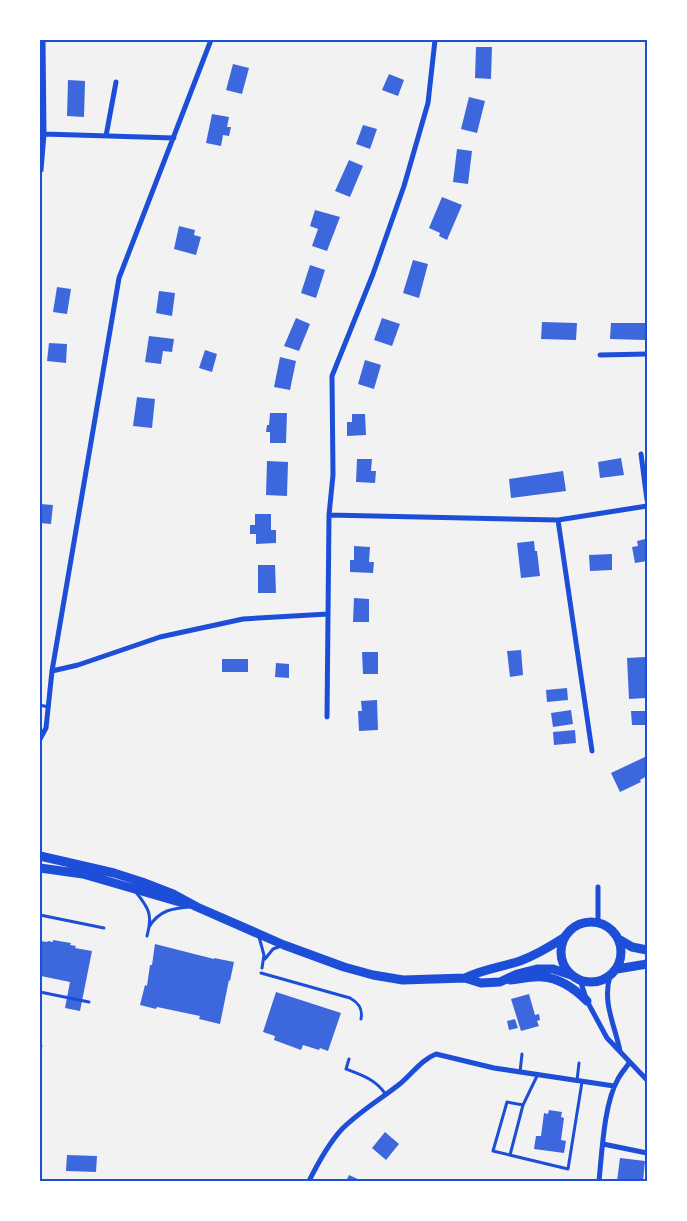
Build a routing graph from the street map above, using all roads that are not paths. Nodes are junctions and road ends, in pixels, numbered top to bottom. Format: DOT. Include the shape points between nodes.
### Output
graph roads {
  1 [pos="43,40"];
  2 [pos="211,40"];
  3 [pos="435,40"];
  4 [pos="116,82"];
  5 [pos="44,134"];
  6 [pos="106,136"];
  7 [pos="174,138"];
  8 [pos="41,170"];
  9 [pos="647,354"];
  10 [pos="600,355"];
  11 [pos="641,454"];
  12 [pos="647,500"];
  13 [pos="647,506"];
  14 [pos="329,516"];
  15 [pos="558,520"];
  16 [pos="328,614"];
  17 [pos="52,671"];
  18 [pos="40,706"];
  19 [pos="48,707"];
  20 [pos="327,717"];
  21 [pos="40,739"];
  22 [pos="592,751"];
  23 [pos="40,856"];
  24 [pos="40,868"];
  25 [pos="598,887"];
  26 [pos="132,888"];
  27 [pos="197,907"];
  28 [pos="40,915"];
  29 [pos="598,922"];
  30 [pos="149,927"];
  31 [pos="104,928"];
  32 [pos="258,934"];
  33 [pos="146,936"];
  34 [pos="565,937"];
  35 [pos="620,940"];
  36 [pos="284,945"];
  37 [pos="647,950"];
  38 [pos="264,959"];
  39 [pos="647,964"];
  40 [pos="262,968"];
  41 [pos="617,969"];
  42 [pos="261,973"];
  43 [pos="571,975"];
  44 [pos="610,976"];
  45 [pos="465,978"];
  46 [pos="580,980"];
  47 [pos="500,982"];
  48 [pos="40,992"];
  49 [pos="587,1001"];
  50 [pos="90,1002"];
  51 [pos="361,1019"];
  52 [pos="620,1051"];
  53 [pos="522,1054"];
  54 [pos="350,1059"];
  55 [pos="579,1063"];
  56 [pos="629,1063"];
  57 [pos="520,1072"];
  58 [pos="537,1076"];
  59 [pos="647,1080"];
  60 [pos="580,1082"];
  61 [pos="614,1086"];
  62 [pos="386,1095"];
  63 [pos="523,1105"];
  64 [pos="602,1144"];
  65 [pos="647,1153"];
  66 [pos="510,1155"];
  67 [pos="309,1181"];
  68 [pos="599,1181"];
  1 -- 5 [label="street"];
  2 -- 7 [label="street"];
  3 -- 14 [label="street" via="428,103 404,186 332,376 333,475"];
  4 -- 6 [label="street"];
  5 -- 6 [label="street"];
  5 -- 8 [label="street"];
  6 -- 7 [label="street"];
  7 -- 17 [label="street" via="118,278"];
  9 -- 10 [label="street"];
  11 -- 12 [label="street"];
  13 -- 15 [label="street"];
  14 -- 15 [label="street"];
  14 -- 16 [label="street"];
  15 -- 22 [label="street"];
  16 -- 17 [label="street" via="243,619 160,638"];
  16 -- 20 [label="street"];
  17 -- 19 [label="street"];
  18 -- 19 [label="lane"];
  19 -- 21 [label="street" via="46,728"];
  23 -- 27 [label="main road" via="114,873 173,894"];
  24 -- 26 [label="main road" via="83,874"];
  25 -- 29 [label="street"];
  26 -- 27 [label="main road"];
  26 -- 30 [label="lane" via="149,911"];
  27 -- 30 [label="lane" via="162,912"];
  27 -- 32 [label="main road"];
  28 -- 31 [label="lane"];
  29 -- 34 [label="main road" via="579,924"];
  29 -- 35 [label="main road" via="607,926"];
  30 -- 33 [label="lane"];
  32 -- 36 [label="main road"];
  32 -- 38 [label="lane"];
  34 -- 43 [label="main road" via="561,956"];
  34 -- 45 [label="main road" via="521,961"];
  35 -- 37 [label="main road"];
  35 -- 41 [label="main road" via="622,950"];
  36 -- 38 [label="lane" via="273,949"];
  36 -- 45 [label="main road" via="344,967 403,980"];
  38 -- 40 [label="lane"];
  39 -- 41 [label="main road"];
  41 -- 44 [label="main road"];
  42 -- 51 [label="lane" via="350,998 361,1008"];
  43 -- 46 [label="main road"];
  43 -- 47 [label="main road" via="553,969 536,969"];
  44 -- 46 [label="main road" via="590,983"];
  44 -- 52 [label="street" via="607,1002"];
  45 -- 47 [label="main road" via="481,983"];
  46 -- 49 [label="street"];
  47 -- 49 [label="main road" via="542,977 565,984"];
  48 -- 50 [label="lane"];
  49 -- 52 [label="street" via="607,1038"];
  52 -- 56 [label="street"];
  53 -- 57 [label="lane"];
  54 -- 62 [label="lane" via="346,1069 372,1080"];
  55 -- 60 [label="lane"];
  56 -- 59 [label="street"];
  56 -- 61 [label="street"];
  57 -- 58 [label="street"];
  57 -- 62 [label="street" via="480,1066 436,1054 427,1057"];
  58 -- 60 [label="street"];
  58 -- 63 [label="lane"];
  60 -- 61 [label="street"];
  60 -- 66 [label="lane" via="568,1169"];
  61 -- 64 [label="street"];
  62 -- 67 [label="street" via="342,1129"];
  63 -- 66 [label="lane"];
  63 -- 66 [label="lane" via="507,1102 493,1151"];
  64 -- 65 [label="street"];
  64 -- 68 [label="street"];
}
